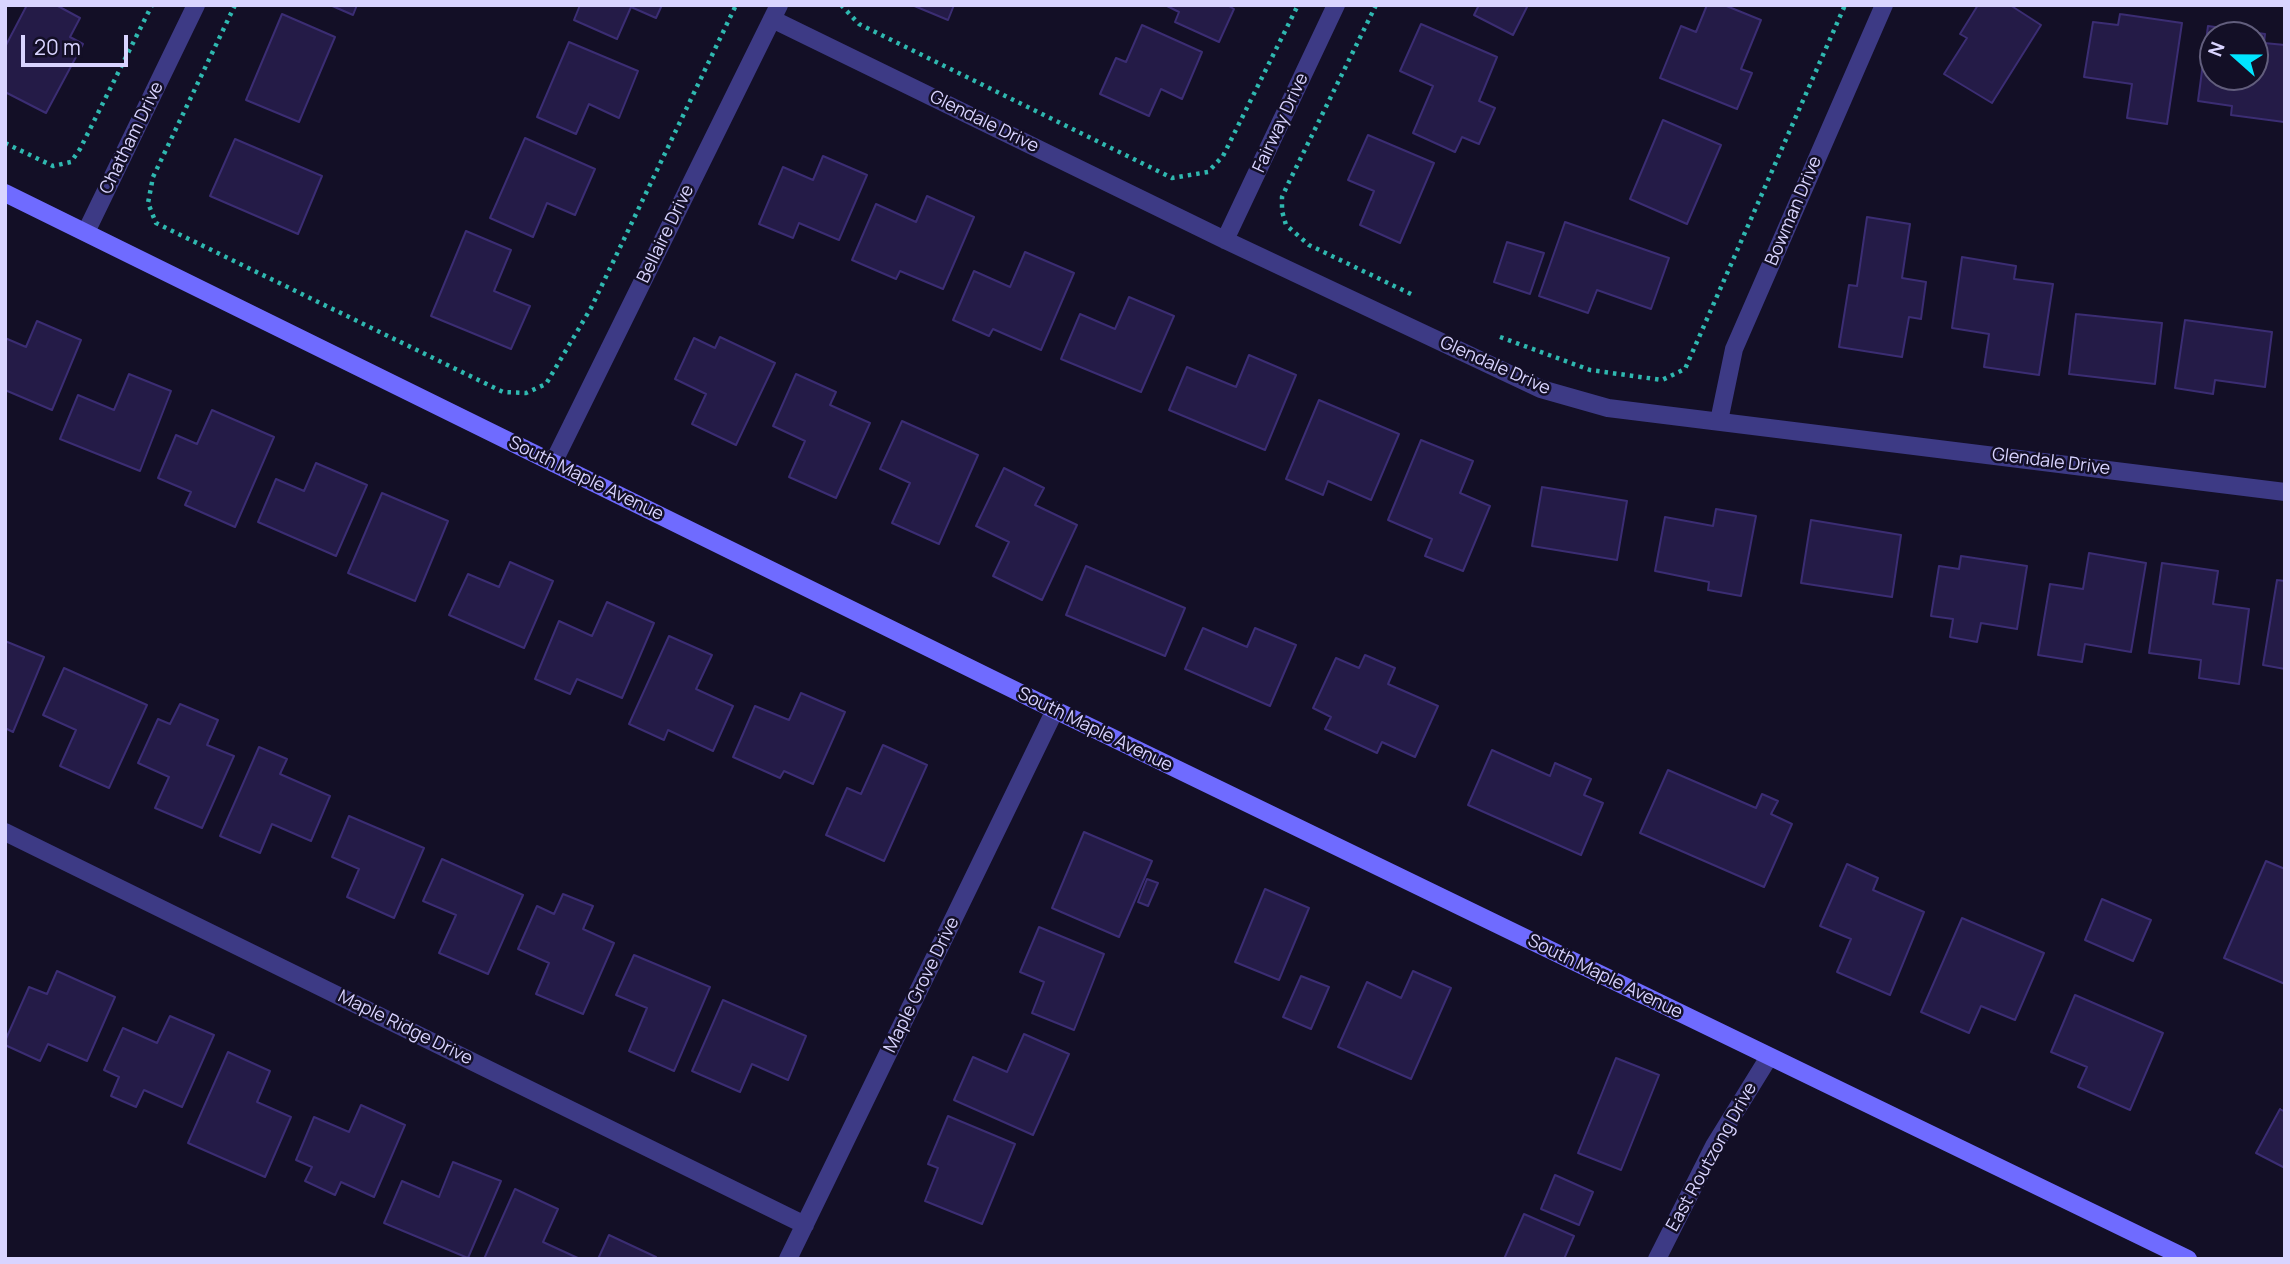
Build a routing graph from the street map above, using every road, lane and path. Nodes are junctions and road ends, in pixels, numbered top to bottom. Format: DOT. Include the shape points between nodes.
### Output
graph roads {
  1 [pos="152,5"];
  2 [pos="196,5"];
  3 [pos="235,5"];
  4 [pos="736,5"];
  5 [pos="841,5"];
  6 [pos="1298,5"];
  7 [pos="1336,5"];
  8 [pos="1376,5"];
  9 [pos="1845,5"];
  10 [pos="1884,5"];
  11 [pos="775,12"];
  12 [pos="5,143"];
  13 [pos="5,192"];
  14 [pos="86,232"];
  15 [pos="1225,240"];
  16 [pos="1419,298"];
  17 [pos="1491,333"];
  18 [pos="1719,421"];
  19 [pos="553,463"];
  20 [pos="2285,492"];
  21 [pos="1055,710"];
  22 [pos="5,832"];
  23 [pos="1769,1057"];
  24 [pos="805,1225"];
  25 [pos="788,1259"];
  26 [pos="1657,1259"];
  27 [pos="2188,1259"];
  1 -- 12 [label="path" via="71,162 53,166"];
  2 -- 14 [label="street, Chatham Drive"];
  3 -- 4 [label="path" via="153,177 148,203 156,223 503,392 526,393 546,384 591,308"];
  5 -- 6 [label="path" via="859,24 1172,178 1208,172 1223,156"];
  7 -- 15 [label="street, Fairway Drive"];
  8 -- 16 [label="path" via="1282,197 1282,211 1286,225 1309,245"];
  9 -- 17 [label="path" via="1685,369 1662,380 1590,370"];
  10 -- 18 [label="street, Bowman Drive" via="1734,349"];
  11 -- 15 [label="street, Glendale Drive"];
  11 -- 19 [label="street, Bellaire Drive"];
  13 -- 14 [label="main road, South Maple Avenue"];
  14 -- 19 [label="main road, South Maple Avenue"];
  15 -- 18 [label="street, Glendale Drive" via="1541,389 1608,408"];
  18 -- 20 [label="street, Glendale Drive"];
  19 -- 21 [label="main road, South Maple Avenue"];
  21 -- 23 [label="main road, South Maple Avenue"];
  21 -- 24 [label="street, Maple Grove Drive"];
  22 -- 24 [label="street, Maple Ridge Drive"];
  23 -- 26 [label="street, East Routzong Drive" via="1714,1146"];
  23 -- 27 [label="main road, South Maple Avenue"];
  24 -- 25 [label="street, Maple Grove Drive"];
}
